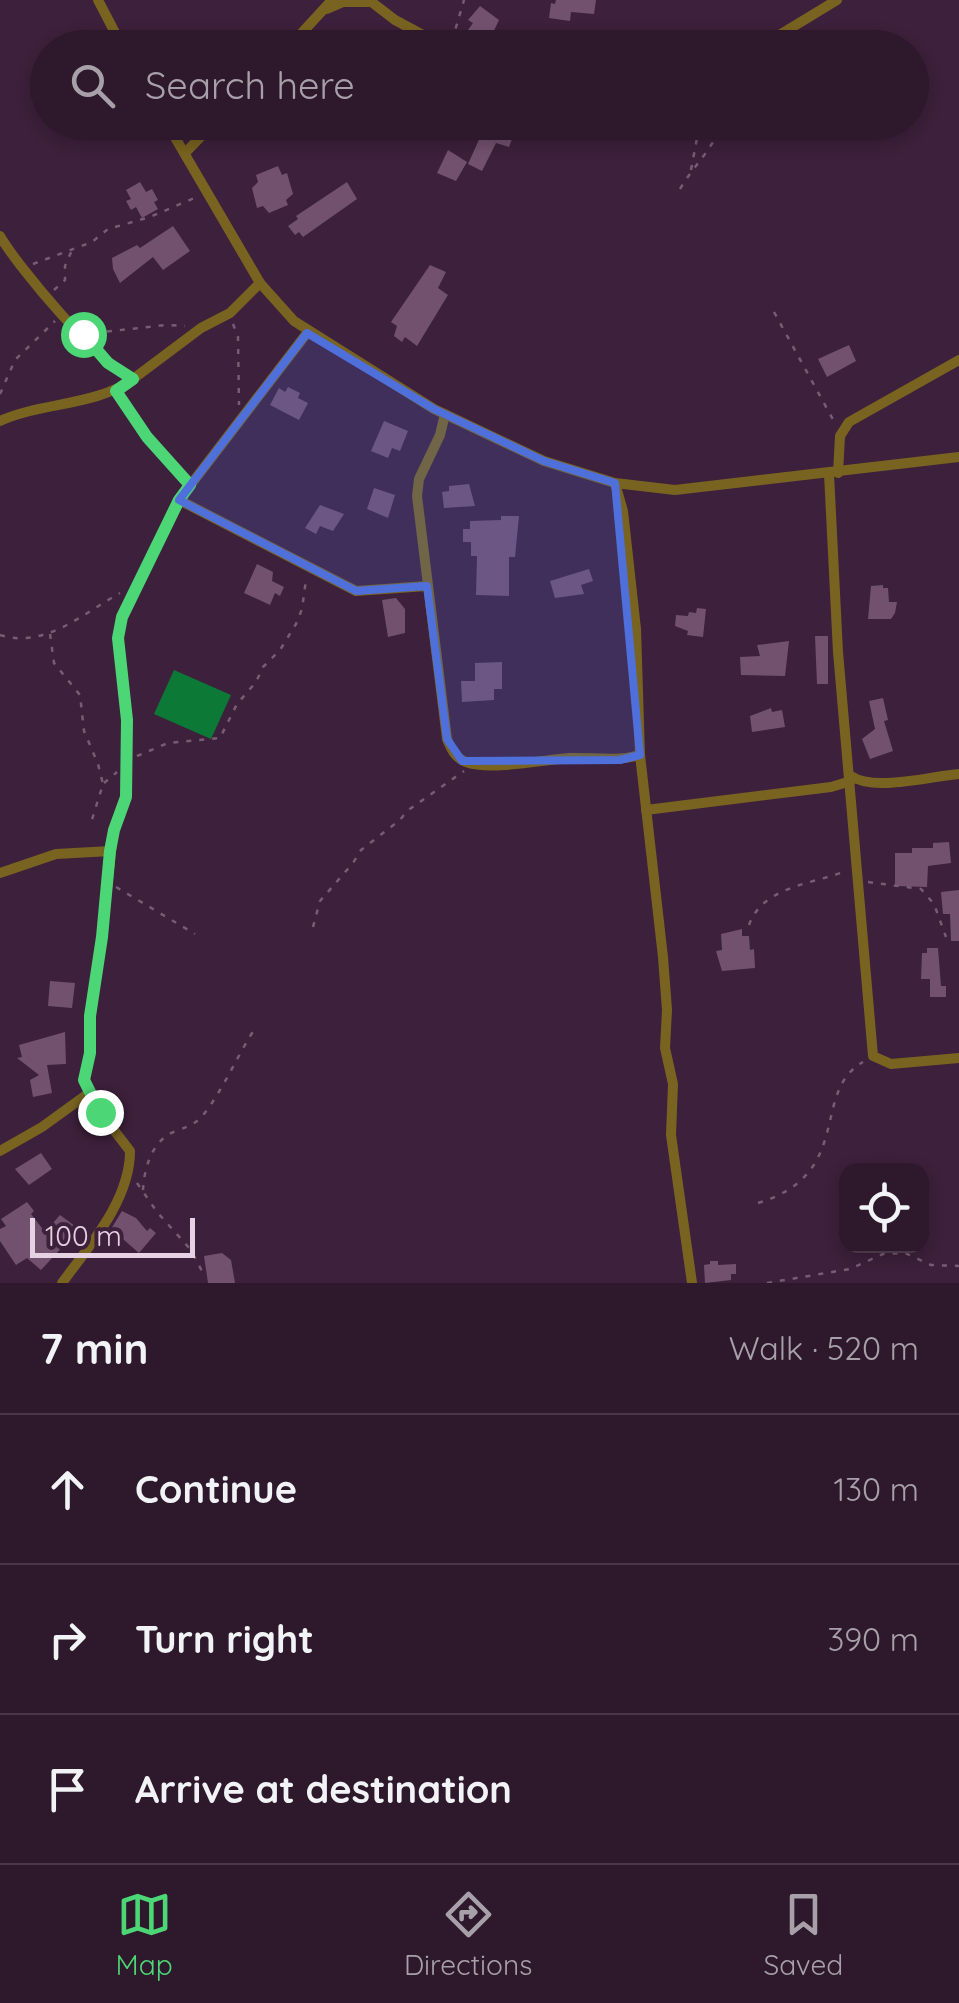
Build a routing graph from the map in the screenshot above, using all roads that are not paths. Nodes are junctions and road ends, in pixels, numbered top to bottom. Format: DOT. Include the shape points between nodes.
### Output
graph roads {
  1 [pos="98,0"];
  2 [pos="369,1"];
  3 [pos="835,1"];
  4 [pos="328,5"];
  5 [pos="114,30"];
  6 [pos="305,30"];
  7 [pos="414,30"];
  8 [pos="787,30"];
  9 [pos="177,140"];
  10 [pos="198,140"];
  11 [pos="185,153"];
  12 [pos="0,236"];
  13 [pos="260,283"];
  14 [pos="307,332"];
  15 [pos="959,360"];
  16 [pos="133,379"];
  17 [pos="445,414"];
  18 [pos="0,421"];
  19 [pos="959,457"];
  20 [pos="834,474"];
  21 [pos="615,483"];
  22 [pos="179,500"];
  23 [pos="427,586"];
  24 [pos="640,755"];
  25 [pos="959,774"];
  26 [pos="851,778"];
  27 [pos="646,810"];
  28 [pos="110,851"];
  29 [pos="0,873"];
  30 [pos="959,1058"];
  31 [pos="89,1093"];
  32 [pos="0,1151"];
  33 [pos="62,1283"];
  34 [pos="692,1283"];
  1 -- 5 [label="street"];
  2 -- 4 [label="street"];
  2 -- 7 [label="street"];
  3 -- 8 [label="street"];
  4 -- 6 [label="street"];
  9 -- 11 [label="street"];
  10 -- 11 [label="street"];
  11 -- 13 [label="street"];
  12 -- 16 [label="street" via="108,363"];
  13 -- 14 [label="street"];
  13 -- 16 [label="street" via="230,312"];
  14 -- 17 [label="street"];
  14 -- 22 [label="street"];
  15 -- 20 [label="street" via="844,428"];
  16 -- 18 [label="street" via="116,391"];
  17 -- 21 [label="street" via="544,461"];
  17 -- 23 [label="street" via="417,496"];
  19 -- 20 [label="street"];
  20 -- 21 [label="street" via="675,490"];
  20 -- 26 [label="street" via="838,652"];
  21 -- 24 [label="street" via="636,629"];
  22 -- 23 [label="street" via="356,591"];
  22 -- 28 [label="street" via="122,617 126,797"];
  23 -- 24 [label="street" via="447,739 462,762"];
  24 -- 27 [label="street"];
  25 -- 26 [label="street"];
  26 -- 27 [label="street" via="831,787"];
  26 -- 30 [label="street" via="873,1056 891,1064"];
  27 -- 34 [label="street" via="666,992 670,1134"];
  28 -- 29 [label="street" via="56,854"];
  28 -- 31 [label="street" via="84,1080"];
  31 -- 32 [label="street"];
  31 -- 33 [label="street" via="130,1151 123,1187"];
}
